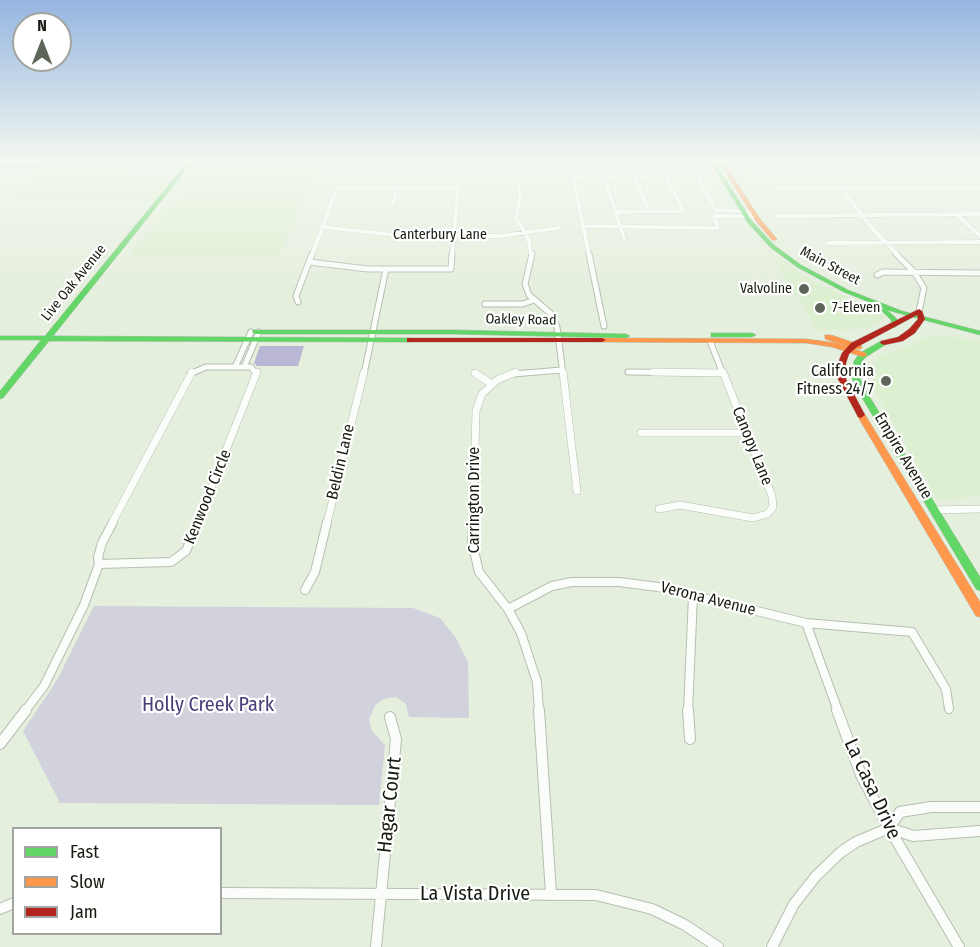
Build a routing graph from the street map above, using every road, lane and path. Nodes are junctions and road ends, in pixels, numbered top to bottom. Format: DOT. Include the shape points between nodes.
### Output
graph roads {
  1 [pos="156,204"];
  2 [pos="331,204"];
  3 [pos="457,204"];
  4 [pos="519,204"];
  5 [pos="578,204"];
  6 [pos="613,204"];
  7 [pos="646,204"];
  8 [pos="680,204"];
  9 [pos="713,204"];
  10 [pos="742,204"];
  11 [pos="744,204"];
  12 [pos="854,204"];
  13 [pos="716,210"];
  14 [pos="649,211"];
  15 [pos="615,212"];
  16 [pos="749,213"];
  17 [pos="862,214"];
  18 [pos="956,214"];
  19 [pos="980,214"];
  20 [pos="714,216"];
  21 [pos="778,216"];
  22 [pos="582,226"];
  23 [pos="322,227"];
  24 [pos="559,228"];
  25 [pos="621,229"];
  26 [pos="523,232"];
  27 [pos="454,236"];
  28 [pos="980,236"];
  29 [pos="624,238"];
  30 [pos="886,241"];
  31 [pos="980,242"];
  32 [pos="828,243"];
  33 [pos="309,262"];
  34 [pos="386,269"];
  35 [pos="914,272"];
  36 [pos="980,273"];
  37 [pos="876,275"];
  38 [pos="534,300"];
  39 [pos="298,302"];
  40 [pos="874,302"];
  41 [pos="485,304"];
  42 [pos="909,315"];
  43 [pos="920,315"];
  44 [pos="894,325"];
  45 [pos="604,326"];
  46 [pos="980,326"];
  47 [pos="980,333"];
  48 [pos="254,335"];
  49 [pos="371,335"];
  50 [pos="0,338"];
  51 [pos="47,338"];
  52 [pos="558,338"];
  53 [pos="710,341"];
  54 [pos="852,347"];
  55 [pos="866,353"];
  56 [pos="242,354"];
  57 [pos="250,354"];
  58 [pos="235,367"];
  59 [pos="244,367"];
  60 [pos="562,370"];
  61 [pos="628,372"];
  62 [pos="475,373"];
  63 [pos="722,373"];
  64 [pos="492,384"];
  65 [pos="0,396"];
  66 [pos="641,433"];
  67 [pos="746,433"];
  68 [pos="577,491"];
  69 [pos="659,509"];
  70 [pos="980,509"];
  71 [pos="934,510"];
  72 [pos="944,551"];
  73 [pos="99,564"];
  74 [pos="980,586"];
  75 [pos="305,590"];
  76 [pos="693,596"];
  77 [pos="980,601"];
  78 [pos="508,609"];
  79 [pos="980,612"];
  80 [pos="806,623"];
  81 [pos="949,709"];
  82 [pos="390,717"];
  83 [pos="690,739"];
  84 [pos="0,744"];
  85 [pos="980,807"];
  86 [pos="889,828"];
  87 [pos="980,831"];
  88 [pos="222,893"];
  89 [pos="381,893"];
  90 [pos="551,894"];
  91 [pos="376,947"];
  92 [pos="718,947"];
  93 [pos="772,947"];
  94 [pos="959,947"];
  1 -- 51 [label="main road, Live Oak Avenue"];
  2 -- 23 [label="street"];
  3 -- 27 [label="street"];
  4 -- 26 [label="street" via="516,217"];
  5 -- 22 [label="street"];
  6 -- 15 [label="street"];
  7 -- 14 [label="street"];
  8 -- 14 [label="street" via="683,211"];
  9 -- 13 [label="street"];
  10 -- 16 [label="main road, Main Street"];
  11 -- 16 [label="main road, Main Street"];
  12 -- 17 [label="street"];
  13 -- 16 [label="street"];
  13 -- 20 [label="street"];
  14 -- 15 [label="street"];
  15 -- 25 [label="street"];
  16 -- 20 [label="street"];
  16 -- 40 [label="main road, Main Street" via="760,235 786,257 820,278"];
  16 -- 43 [label="main road, Main Street" via="780,244 824,273"];
  17 -- 18 [label="street"];
  17 -- 21 [label="street"];
  17 -- 30 [label="street"];
  18 -- 19 [label="street"];
  18 -- 28 [label="street"];
  20 -- 25 [label="street" via="718,228"];
  22 -- 25 [label="street"];
  22 -- 45 [label="street"];
  23 -- 27 [label="street, Canterbury Lane" via="381,235"];
  23 -- 33 [label="street"];
  24 -- 26 [label="street, Canterbury Lane"];
  25 -- 29 [label="street"];
  26 -- 27 [label="street, Canterbury Lane"];
  26 -- 38 [label="street" via="532,252 525,284"];
  27 -- 34 [label="street" via="451,269"];
  30 -- 31 [label="street"];
  30 -- 32 [label="street"];
  30 -- 35 [label="street"];
  33 -- 34 [label="street"];
  33 -- 39 [label="street" via="296,296"];
  34 -- 49 [label="street, Beldin Lane"];
  35 -- 36 [label="street"];
  35 -- 37 [label="street"];
  35 -- 43 [label="street" via="924,288"];
  38 -- 41 [label="street" via="523,304"];
  38 -- 52 [label="street" via="554,319"];
  40 -- 42 [label="main road, Main Street"];
  40 -- 44 [label="main road" via="890,314"];
  42 -- 43 [label="main road, Main Street"];
  42 -- 44 [label="main road"];
  43 -- 46 [label="main road, Main Street"];
  43 -- 47 [label="main road, Main Street"];
  43 -- 55 [label="main road" via="912,331"];
  44 -- 54 [label="main road"];
  48 -- 49 [label="main road, Oakley Road"];
  48 -- 51 [label="main road, Oakley Road"];
  48 -- 56 [label="street"];
  48 -- 57 [label="street"];
  49 -- 52 [label="main road, Oakley Road"];
  49 -- 75 [label="street, Beldin Lane" via="315,572"];
  50 -- 51 [label="main road, Oakley Road"];
  51 -- 65 [label="main road, Live Oak Avenue"];
  52 -- 53 [label="main road, Oakley Road"];
  52 -- 54 [label="main road, Oakley Road" via="804,334 827,337"];
  52 -- 60 [label="street"];
  53 -- 54 [label="main road, Oakley Road" via="806,341"];
  53 -- 63 [label="street, Canopy Lane"];
  54 -- 55 [label="main road, Oakley Road"];
  54 -- 72 [label="main road, Empire Avenue" via="841,370 848,393"];
  55 -- 71 [label="main road, Empire Avenue" via="856,370 859,386"];
  56 -- 57 [label="street"];
  56 -- 58 [label="street"];
  57 -- 59 [label="street"];
  58 -- 59 [label="street"];
  58 -- 73 [label="street" via="201,368 190,374 102,543"];
  59 -- 73 [label="street, Kenwood Circle" via="255,369 256,378 186,551 171,562"];
  60 -- 64 [label="street" via="517,372"];
  60 -- 68 [label="street"];
  61 -- 63 [label="street"];
  62 -- 64 [label="street"];
  63 -- 67 [label="street, Canopy Lane"];
  64 -- 78 [label="street, Carrington Drive" via="482,394 476,411 472,542 479,572"];
  66 -- 67 [label="street"];
  67 -- 69 [label="street, Canopy Lane" via="772,496 773,507 767,514 748,518 680,505"];
  70 -- 71 [label="street"];
  71 -- 74 [label="main road, Empire Avenue"];
  72 -- 77 [label="main road"];
  72 -- 79 [label="main road, Empire Avenue"];
  73 -- 84 [label="street" via="84,605 44,686"];
  76 -- 78 [label="street, Verona Avenue" via="638,584 572,582 535,592"];
  76 -- 80 [label="street, Verona Avenue"];
  76 -- 83 [label="street"];
  78 -- 90 [label="street, Carrington Drive" via="528,648 537,682"];
  80 -- 81 [label="street, Verona Avenue" via="912,632 946,689"];
  80 -- 86 [label="street, La Casa Drive" via="861,775"];
  82 -- 89 [label="street, Hagar Court" via="396,739"];
  85 -- 86 [label="street" via="931,807 900,812"];
  86 -- 87 [label="street" via="913,836"];
  86 -- 93 [label="street" via="856,842 816,876 794,904"];
  86 -- 94 [label="street, La Casa Drive"];
  88 -- 89 [label="street, La Vista Drive"];
  89 -- 90 [label="street, La Vista Drive"];
  89 -- 91 [label="street, Hagar Court"];
  90 -- 92 [label="street, La Vista Drive" via="596,895 652,909"];
}
